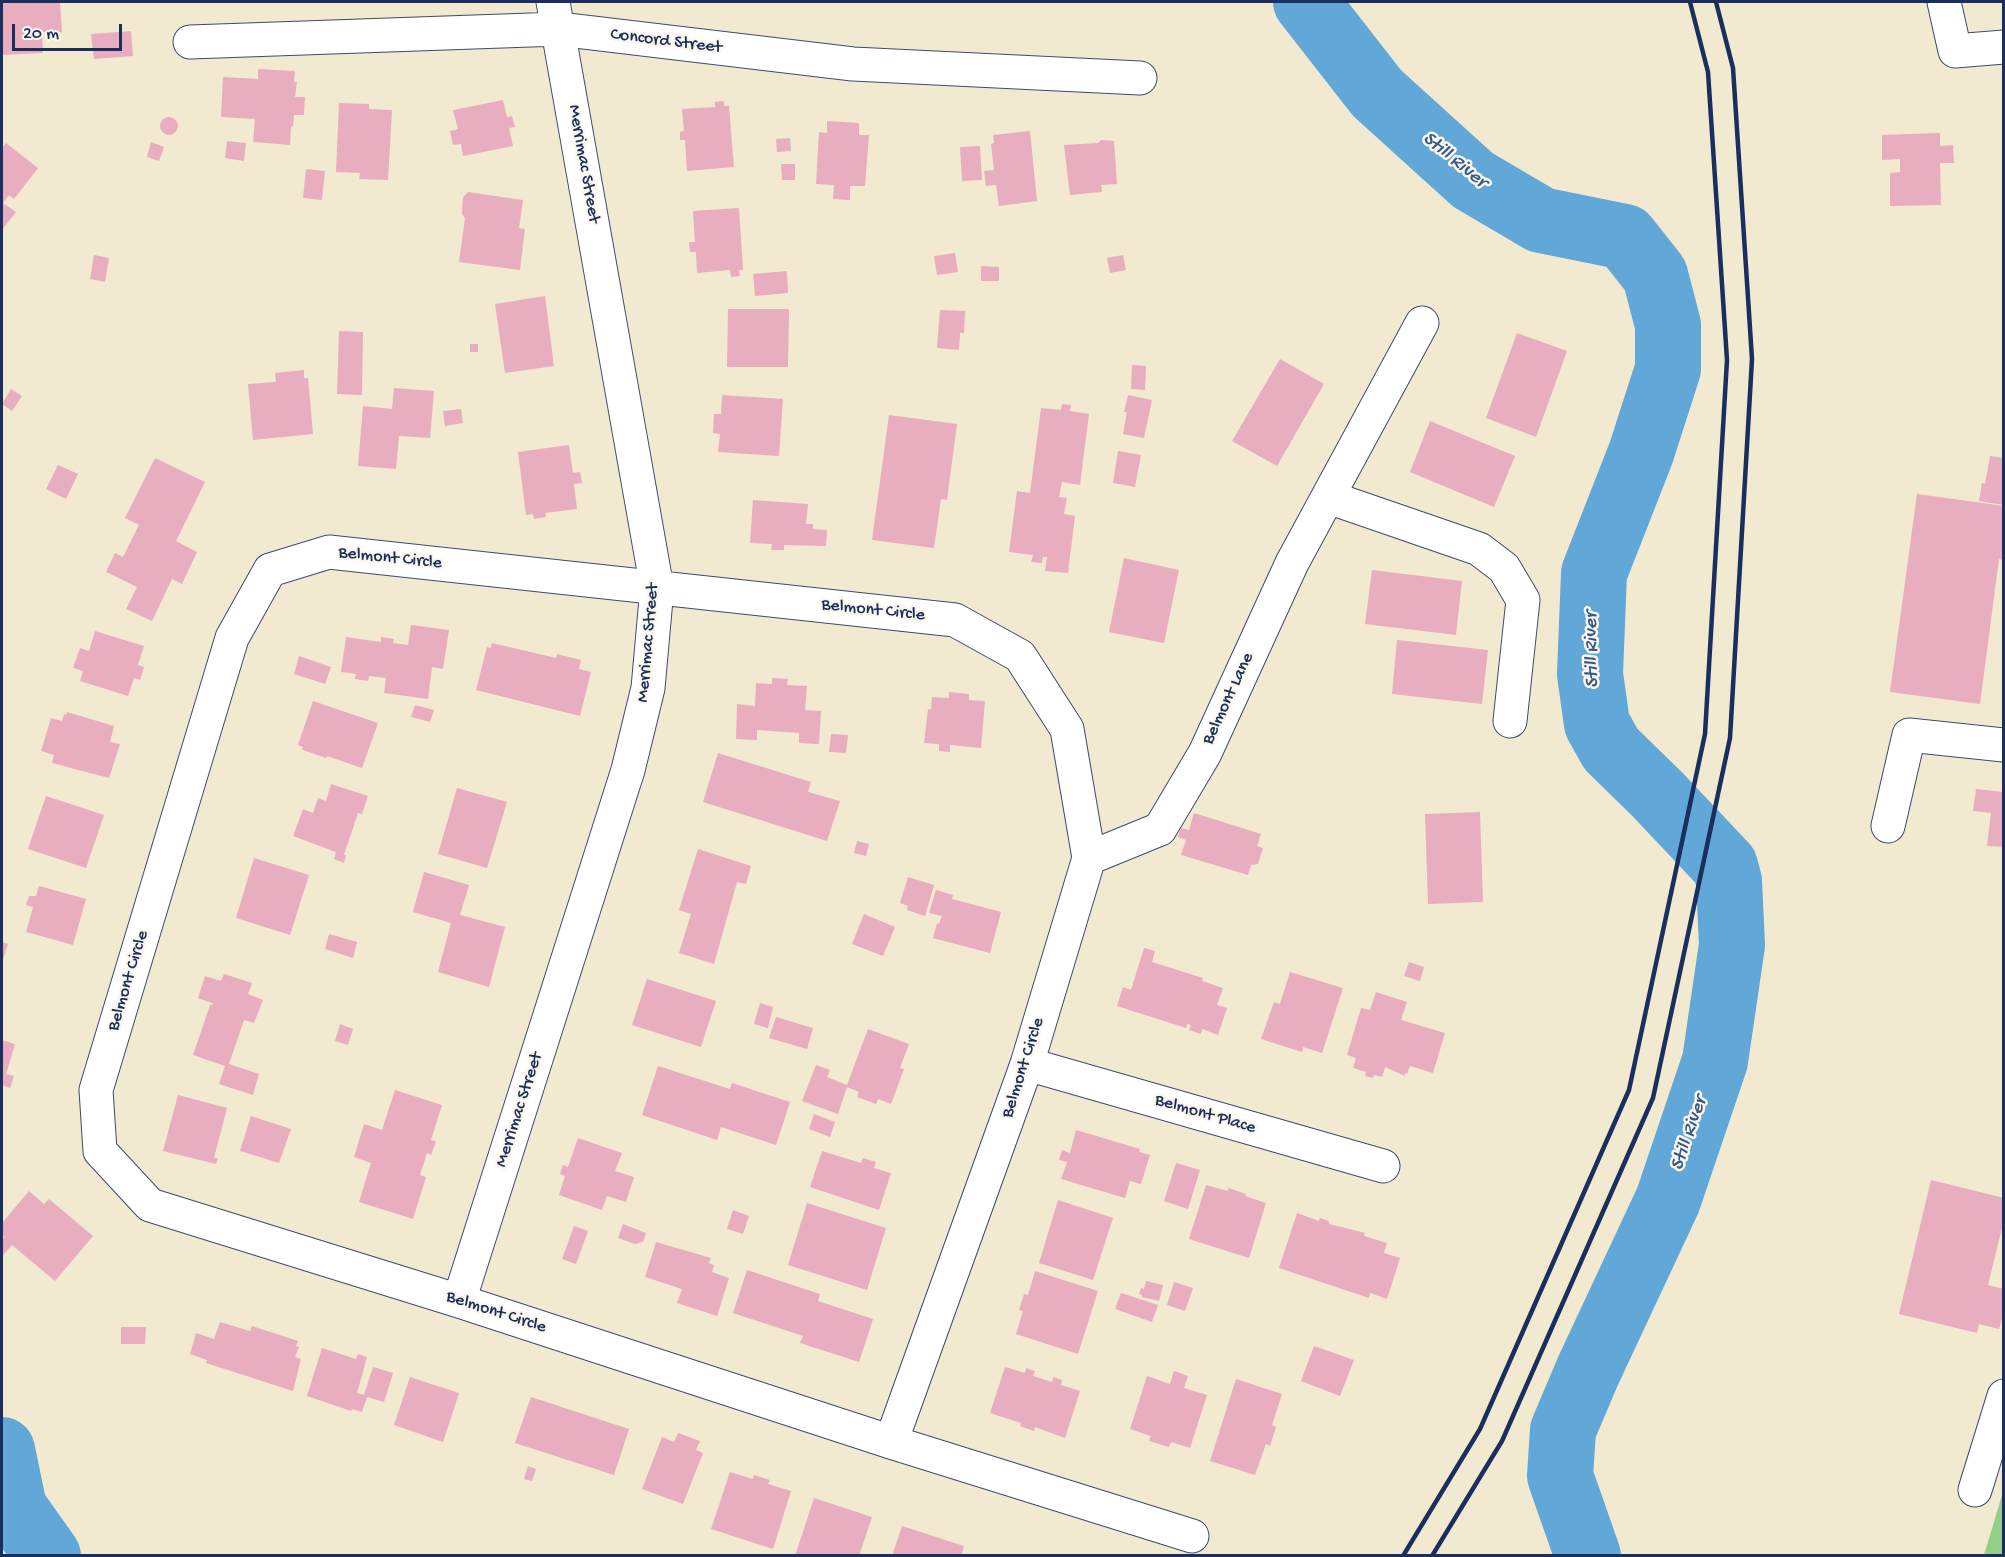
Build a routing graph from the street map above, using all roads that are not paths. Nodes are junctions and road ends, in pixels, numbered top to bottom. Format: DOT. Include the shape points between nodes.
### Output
graph roads {
  1 [pos="1944,2"];
  2 [pos="556,15"];
  3 [pos="190,42"];
  4 [pos="2004,47"];
  5 [pos="1140,78"];
  6 [pos="1422,323"];
  7 [pos="1328,497"];
  8 [pos="657,588"];
  9 [pos="1509,721"];
  10 [pos="2004,745"];
  11 [pos="1888,826"];
  12 [pos="1089,858"];
  13 [pos="1027,1064"];
  14 [pos="1383,1166"];
  15 [pos="459,1301"];
  16 [pos="2004,1396"];
  17 [pos="891,1443"];
  18 [pos="1975,1490"];
  19 [pos="1192,1536"];
  1 -- 4 [label="street" via="1955,51"];
  2 -- 3 [label="street, Concord Street"];
  2 -- 5 [label="street, Concord Street" via="853,64"];
  2 -- 8 [label="street, Merrimac Street"];
  6 -- 7 [label="street, Belmont Lane"];
  7 -- 9 [label="street" via="1479,549 1504,568 1523,600"];
  7 -- 12 [label="street, Belmont Lane" via="1292,563 1204,753 1160,829"];
  8 -- 12 [label="street, Belmont Circle" via="955,620 1020,656 1067,729"];
  8 -- 15 [label="street, Merrimac Street" via="648,687 628,770"];
  8 -- 15 [label="street, Belmont Circle" via="329,552 270,570 232,638 96,1089 100,1151 150,1205"];
  10 -- 11 [label="street" via="1909,735"];
  12 -- 13 [label="street, Belmont Circle"];
  13 -- 14 [label="street, Belmont Place"];
  13 -- 17 [label="street, Belmont Circle"];
  15 -- 17 [label="street, Belmont Circle"];
  16 -- 18 [label="street"];
  17 -- 19 [label="street, Belmont Circle"];
}
